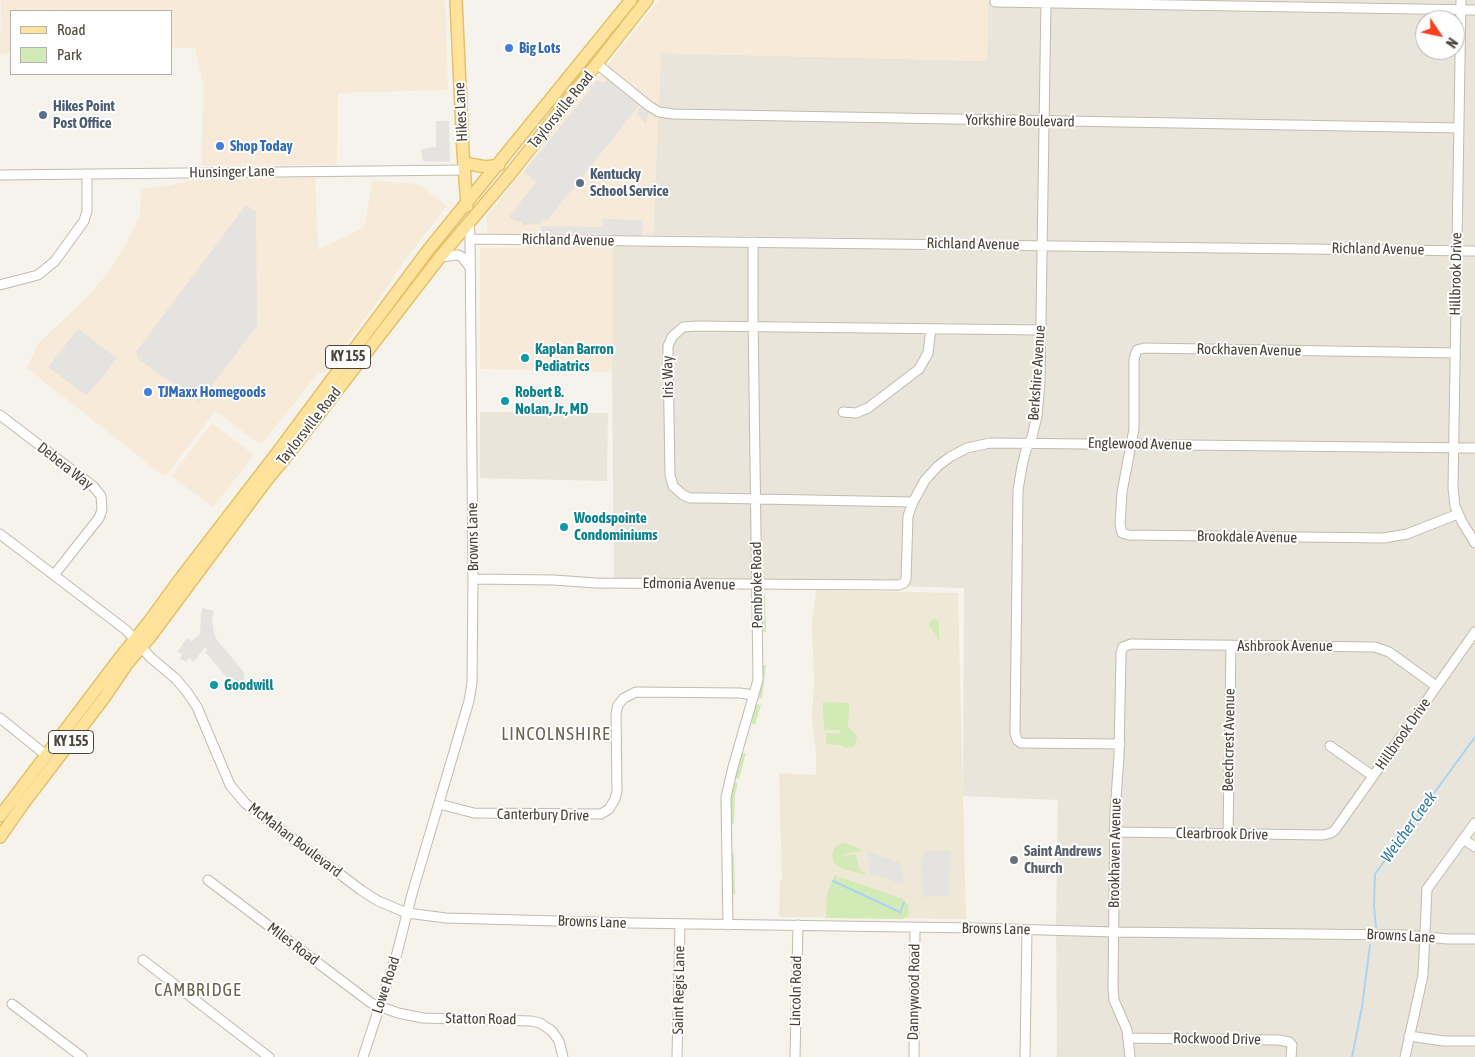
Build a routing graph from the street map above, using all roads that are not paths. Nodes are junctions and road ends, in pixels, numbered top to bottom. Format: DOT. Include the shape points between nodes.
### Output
graph roads {
  1 [pos="456,0"];
  2 [pos="631,0"];
  3 [pos="647,0"];
  4 [pos="1046,1"];
  5 [pos="995,2"];
  6 [pos="1461,5"];
  7 [pos="1475,10"];
  8 [pos="597,64"];
  9 [pos="1044,122"];
  10 [pos="1459,128"];
  11 [pos="499,165"];
  12 [pos="464,167"];
  13 [pos="87,174"];
  14 [pos="0,175"];
  15 [pos="467,204"];
  16 [pos="469,223"];
  17 [pos="470,239"];
  18 [pos="754,242"];
  19 [pos="1042,245"];
  20 [pos="1456,250"];
  21 [pos="1475,251"];
  22 [pos="440,257"];
  23 [pos="470,266"];
  24 [pos="0,285"];
  25 [pos="753,326"];
  26 [pos="931,329"];
  27 [pos="1041,330"];
  28 [pos="1455,353"];
  29 [pos="842,412"];
  30 [pos="0,415"];
  31 [pos="1030,442"];
  32 [pos="1132,444"];
  33 [pos="1453,448"];
  34 [pos="1475,448"];
  35 [pos="755,499"];
  36 [pos="913,502"];
  37 [pos="1458,514"];
  38 [pos="0,534"];
  39 [pos="1475,542"];
  40 [pos="54,575"];
  41 [pos="473,579"];
  42 [pos="904,583"];
  43 [pos="757,584"];
  44 [pos="1475,632"];
  45 [pos="138,644"];
  46 [pos="1231,646"];
  47 [pos="1123,647"];
  48 [pos="1436,686"];
  49 [pos="754,695"];
  50 [pos="0,718"];
  51 [pos="1120,744"];
  52 [pos="1330,746"];
  53 [pos="46,755"];
  54 [pos="1373,776"];
  55 [pos="439,804"];
  56 [pos="0,816"];
  57 [pos="1475,823"];
  58 [pos="1114,832"];
  59 [pos="1228,834"];
  60 [pos="1329,834"];
  61 [pos="0,837"];
  62 [pos="1463,839"];
  63 [pos="1475,847"];
  64 [pos="208,880"];
  65 [pos="408,913"];
  66 [pos="680,924"];
  67 [pos="728,925"];
  68 [pos="798,925"];
  69 [pos="915,928"];
  70 [pos="1027,930"];
  71 [pos="1113,932"];
  72 [pos="1425,936"];
  73 [pos="1475,939"];
  74 [pos="143,960"];
  75 [pos="12,1004"];
  76 [pos="379,1007"];
  77 [pos="1409,1036"];
  78 [pos="1128,1038"];
  79 [pos="1475,1041"];
  80 [pos="82,1057"];
  81 [pos="269,1057"];
  82 [pos="363,1057"];
  83 [pos="563,1057"];
  84 [pos="678,1057"];
  85 [pos="795,1057"];
  86 [pos="914,1057"];
  87 [pos="1025,1057"];
  88 [pos="1130,1057"];
  89 [pos="1291,1057"];
  90 [pos="1405,1057"];
  1 -- 12 [label="main road, Hikes Lane"];
  2 -- 11 [label="main road, Taylorsville Road / KY 155"];
  3 -- 8 [label="main road, Taylorsville Road / KY 155"];
  4 -- 5 [label="street"];
  4 -- 6 [label="street"];
  4 -- 9 [label="street, Berkshire Avenue"];
  6 -- 7 [label="street"];
  6 -- 10 [label="street, Hillbrook Drive"];
  8 -- 9 [label="street, Yorkshire Boulevard" via="649,106 659,112 673,114"];
  8 -- 16 [label="main road, Taylorsville Road / KY 155"];
  9 -- 10 [label="street, Yorkshire Boulevard"];
  9 -- 19 [label="street, Berkshire Avenue"];
  10 -- 20 [label="street, Hillbrook Drive"];
  11 -- 12 [label="main road"];
  11 -- 15 [label="main road, Taylorsville Road / KY 155"];
  12 -- 13 [label="street, Hunsinger Lane"];
  12 -- 15 [label="main road, Hikes Lane"];
  13 -- 14 [label="street, Hunsinger Lane"];
  13 -- 24 [label="street" via="84,221 56,259 38,275"];
  15 -- 16 [label="main road, Hikes Lane"];
  15 -- 45 [label="main road, Taylorsville Road / KY 155" via="429,250"];
  16 -- 17 [label="street, Browns Lane"];
  16 -- 22 [label="main road, Taylorsville Road / KY 155"];
  17 -- 18 [label="street, Richland Avenue"];
  17 -- 23 [label="street, Browns Lane"];
  18 -- 19 [label="street, Richland Avenue"];
  18 -- 25 [label="street, Pembroke Road"];
  19 -- 20 [label="street, Richland Avenue"];
  19 -- 27 [label="street, Berkshire Avenue"];
  20 -- 21 [label="street, Richland Avenue"];
  20 -- 28 [label="street, Hillbrook Drive"];
  22 -- 23 [label="street" via="458,255"];
  22 -- 45 [label="main road, Taylorsville Road / KY 155" via="228,534"];
  23 -- 41 [label="street, Browns Lane"];
  25 -- 26 [label="street, Iris Way"];
  25 -- 35 [label="street, Pembroke Road"];
  25 -- 35 [label="street, Iris Way" via="683,328 672,337 668,352 670,475 673,486 690,498"];
  26 -- 27 [label="street, Iris Way"];
  26 -- 29 [label="street" via="928,353 919,369 868,408 856,413"];
  27 -- 31 [label="street, Berkshire Avenue" via="1039,398"];
  28 -- 32 [label="street, Rockhaven Avenue" via="1140,349 1135,354"];
  28 -- 33 [label="street, Hillbrook Drive"];
  30 -- 40 [label="street, Debera Way" via="92,486 100,496 102,510 99,518"];
  31 -- 32 [label="street, Englewood Avenue"];
  31 -- 36 [label="street, Englewood Avenue" via="983,444 956,453 931,472"];
  31 -- 51 [label="street, Berkshire Avenue" via="1018,490 1014,733 1019,742 1028,743"];
  32 -- 33 [label="street, Englewood Avenue"];
  32 -- 37 [label="street, Brookdale Avenue" via="1122,492 1120,524 1124,535 1384,538 1407,534"];
  33 -- 34 [label="street, Englewood Avenue"];
  33 -- 37 [label="street, Hillbrook Drive" via="1453,488"];
  35 -- 36 [label="street, Iris Way"];
  35 -- 43 [label="street, Pembroke Road"];
  36 -- 42 [label="street, Englewood Avenue" via="907,527"];
  37 -- 39 [label="street, Hillbrook Drive"];
  38 -- 40 [label="street, McMahan Boulevard"];
  40 -- 45 [label="street, McMahan Boulevard" via="126,630"];
  41 -- 43 [label="street, Edmonia Avenue"];
  41 -- 55 [label="street, Browns Lane" via="472,683"];
  42 -- 43 [label="street, Edmonia Avenue" via="899,586"];
  43 -- 49 [label="street, Pembroke Road" via="758,680"];
  44 -- 48 [label="street, Hillbrook Drive"];
  45 -- 53 [label="main road, Taylorsville Road / KY 155"];
  45 -- 61 [label="main road, Taylorsville Road / KY 155" via="104,698"];
  45 -- 65 [label="street, McMahan Boulevard" via="187,692 197,707 230,786 245,803 361,890"];
  46 -- 47 [label="street, Ashbrook Avenue" via="1131,644"];
  46 -- 48 [label="street, Ashbrook Avenue" via="1375,648 1388,652"];
  46 -- 59 [label="street, Beechcrest Avenue"];
  47 -- 51 [label="street, Brookhaven Avenue"];
  48 -- 54 [label="street, Hillbrook Drive"];
  49 -- 55 [label="street, Canterbury Drive" via="636,692 624,698 616,714 617,791 609,809 601,814 474,813"];
  49 -- 67 [label="street, Pembroke Road" via="726,797"];
  50 -- 53 [label="street"];
  51 -- 58 [label="street, Brookhaven Avenue"];
  52 -- 54 [label="street"];
  53 -- 56 [label="main road, Taylorsville Road / KY 155"];
  54 -- 60 [label="street, Hillbrook Drive"];
  55 -- 65 [label="street, Browns Lane"];
  57 -- 62 [label="street"];
  58 -- 59 [label="street, Clearbrook Drive"];
  58 -- 71 [label="street, Brookhaven Avenue"];
  59 -- 60 [label="street, Clearbrook Drive"];
  62 -- 63 [label="street"];
  62 -- 72 [label="street" via="1427,889"];
  64 -- 76 [label="street, Miles Road"];
  65 -- 66 [label="street, Browns Lane" via="446,918"];
  65 -- 76 [label="street, Lowe Road"];
  66 -- 67 [label="street, Browns Lane"];
  66 -- 84 [label="street, Saint Regis Lane"];
  67 -- 68 [label="street, Browns Lane"];
  68 -- 69 [label="street, Browns Lane"];
  68 -- 85 [label="street, Lincoln Road"];
  69 -- 70 [label="street, Browns Lane"];
  69 -- 86 [label="street, Dannywood Road"];
  70 -- 71 [label="street, Browns Lane"];
  70 -- 87 [label="street"];
  71 -- 72 [label="street, Browns Lane"];
  71 -- 78 [label="street, Brookhaven Avenue" via="1113,993"];
  72 -- 73 [label="street, Browns Lane"];
  72 -- 77 [label="street" via="1423,975"];
  74 -- 81 [label="street"];
  75 -- 80 [label="street"];
  76 -- 82 [label="street, Lowe Road"];
  76 -- 83 [label="street, Statton Road" via="423,1018 540,1023 559,1041"];
  77 -- 79 [label="street"];
  77 -- 90 [label="street"];
  78 -- 88 [label="street, Brookhaven Avenue"];
  78 -- 89 [label="street, Rockwood Drive" via="1278,1040 1290,1042"];
}
